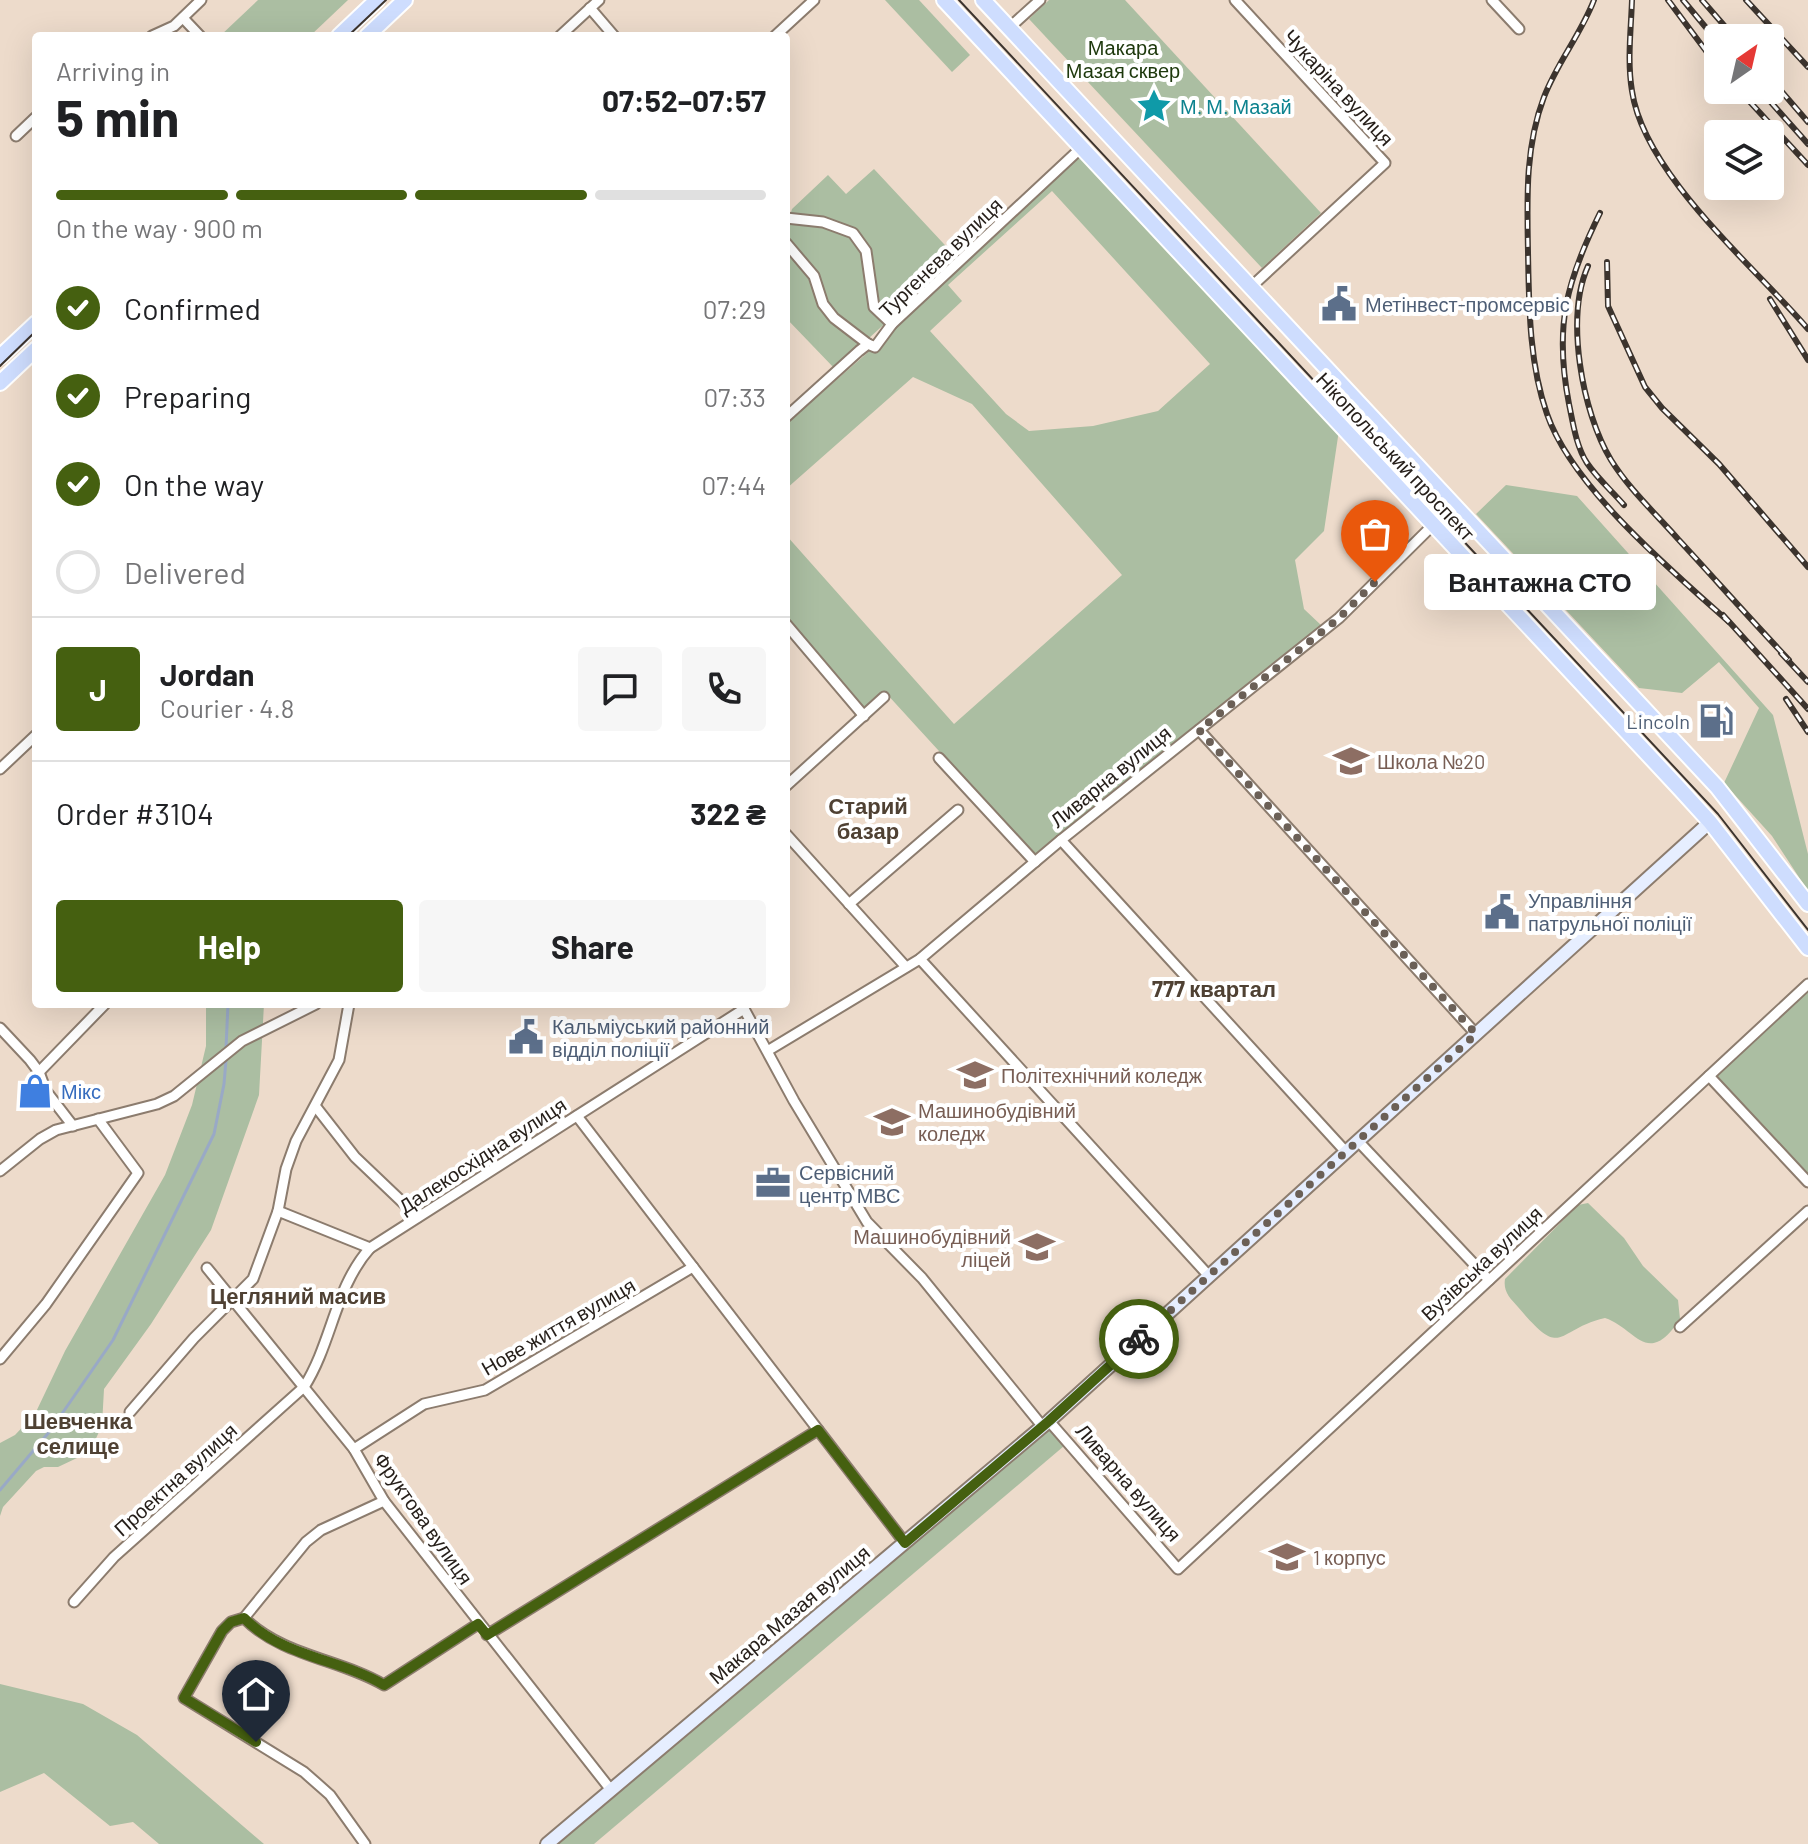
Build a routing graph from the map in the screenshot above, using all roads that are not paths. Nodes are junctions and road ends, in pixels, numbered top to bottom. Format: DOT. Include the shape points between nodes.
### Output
graph roads {
  1 [pos="201,0"];
  2 [pos="377,0"];
  3 [pos="599,0"];
  4 [pos="814,0"];
  5 [pos="944,0"];
  6 [pos="983,0"];
  7 [pos="1040,0"];
  8 [pos="1235,0"];
  9 [pos="1492,0"];
  10 [pos="401,1"];
  11 [pos="590,8"];
  12 [pos="183,18"];
  13 [pos="1009,28"];
  14 [pos="1519,29"];
  15 [pos="161,32"];
  16 [pos="196,32"];
  17 [pos="343,32"];
  18 [pos="371,32"];
  19 [pos="564,32"];
  20 [pos="611,32"];
  21 [pos="779,32"];
  22 [pos="988,48"];
  23 [pos="32,121"];
  24 [pos="16,136"];
  25 [pos="1081,148"];
  26 [pos="790,218"];
  27 [pos="790,248"];
  28 [pos="1251,287"];
  29 [pos="892,324"];
  30 [pos="32,327"];
  31 [pos="868,344"];
  32 [pos="32,353"];
  33 [pos="0,357"];
  34 [pos="0,383"];
  35 [pos="790,413"];
  36 [pos="1454,505"];
  37 [pos="1433,525"];
  38 [pos="790,629"];
  39 [pos="884,697"];
  40 [pos="864,716"];
  41 [pos="1199,730"];
  42 [pos="32,739"];
  43 [pos="939,758"];
  44 [pos="0,769"];
  45 [pos="790,782"];
  46 [pos="1731,802"];
  47 [pos="958,810"];
  48 [pos="1710,822"];
  49 [pos="790,838"];
  50 [pos="1061,840"];
  51 [pos="1035,862"];
  52 [pos="849,904"];
  53 [pos="1808,904"];
  54 [pos="1808,948"];
  55 [pos="920,959"];
  56 [pos="906,967"];
  57 [pos="1808,984"];
  58 [pos="101,1008"];
  59 [pos="308,1008"];
  60 [pos="348,1008"];
  61 [pos="741,1008"];
  62 [pos="744,1008"];
  63 [pos="0,1028"];
  64 [pos="1476,1034"];
  65 [pos="769,1050"];
  66 [pos="39,1072"];
  67 [pos="1709,1076"];
  68 [pos="316,1107"];
  69 [pos="577,1116"];
  70 [pos="98,1119"];
  71 [pos="73,1126"];
  72 [pos="1358,1141"];
  73 [pos="1346,1152"];
  74 [pos="0,1171"];
  75 [pos="1808,1182"];
  76 [pos="278,1211"];
  77 [pos="1808,1211"];
  78 [pos="418,1217"];
  79 [pos="370,1248"];
  80 [pos="693,1267"];
  81 [pos="207,1268"];
  82 [pos="1209,1276"];
  83 [pos="1489,1280"];
  84 [pos="232,1302"];
  85 [pos="1680,1327"];
  86 [pos="0,1359"];
  87 [pos="304,1387"];
  88 [pos="130,1412"];
  89 [pos="1046,1424"];
  90 [pos="818,1430"];
  91 [pos="354,1449"];
  92 [pos="384,1501"];
  93 [pos="905,1543"];
  94 [pos="1178,1569"];
  95 [pos="74,1602"];
  96 [pos="244,1618"];
  97 [pos="478,1624"];
  98 [pos="487,1635"];
  99 [pos="611,1790"];
  100 [pos="365,1844"];
  101 [pos="547,1844"];
  1 -- 12 [label="street"];
  2 -- 17 [label="main road"];
  3 -- 11 [label="street"];
  4 -- 21 [label="street"];
  5 -- 22 [label="main road, Нікопольський проспект"];
  6 -- 13 [label="main road, Нікопольський проспект"];
  7 -- 13 [label="street"];
  8 -- 28 [label="street, Чукаріна вулиця" via="1385,163"];
  9 -- 14 [label="street"];
  10 -- 18 [label="main road"];
  11 -- 19 [label="street"];
  11 -- 20 [label="street"];
  12 -- 15 [label="street"];
  12 -- 16 [label="street"];
  13 -- 22 [label="main road"];
  13 -- 28 [label="main road, Нікопольський проспект"];
  22 -- 25 [label="main road, Нікопольський проспект"];
  23 -- 24 [label="street"];
  25 -- 29 [label="street, Тургенєва вулиця"];
  25 -- 37 [label="main road, Нікопольський проспект"];
  26 -- 29 [label="street" via="853,233 866,251 874,307"];
  27 -- 31 [label="street" via="814,276 834,318"];
  28 -- 36 [label="main road, Нікопольський проспект"];
  29 -- 31 [label="street, Тургенєва вулиця" via="875,347"];
  30 -- 33 [label="main road"];
  31 -- 35 [label="street, Тургенєва вулиця"];
  32 -- 34 [label="main road"];
  36 -- 37 [label="main road, Ливарна вулиця"];
  36 -- 46 [label="main road, Нікопольський проспект"];
  37 -- 41 [label="street, Ливарна вулиця" via="1339,618"];
  37 -- 48 [label="main road, Нікопольський проспект"];
  38 -- 40 [label="street"];
  39 -- 40 [label="street"];
  40 -- 45 [label="street"];
  41 -- 50 [label="street, Ливарна вулиця"];
  41 -- 64 [label="street"];
  42 -- 44 [label="street"];
  43 -- 51 [label="street"];
  46 -- 48 [label="main road, Макара Мазая вулиця"];
  46 -- 53 [label="main road, Нікопольський проспект"];
  47 -- 52 [label="street"];
  48 -- 54 [label="main road, Нікопольський проспект"];
  48 -- 64 [label="main road, Макара Мазая вулиця"];
  49 -- 52 [label="street"];
  50 -- 51 [label="street, Ливарна вулиця"];
  50 -- 73 [label="street"];
  51 -- 55 [label="street, Ливарна вулиця"];
  52 -- 56 [label="street"];
  55 -- 56 [label="street, Ливарна вулиця"];
  55 -- 82 [label="street"];
  56 -- 65 [label="street, Ливарна вулиця"];
  57 -- 67 [label="street, Вузівська вулиця"];
  58 -- 66 [label="street"];
  59 -- 70 [label="street" via="242,1041 174,1096"];
  60 -- 68 [label="street" via="339,1060"];
  61 -- 69 [label="street, Далекосхідна вулиця"];
  62 -- 65 [label="street, Ливарна вулиця"];
  63 -- 66 [label="street"];
  64 -- 72 [label="main road, Макара Мазая вулиця"];
  65 -- 89 [label="street, Ливарна вулиця" via="867,1222 922,1278"];
  66 -- 71 [label="street" via="46,1091"];
  67 -- 75 [label="street"];
  67 -- 83 [label="street, Вузівська вулиця"];
  68 -- 76 [label="street" via="291,1155"];
  68 -- 78 [label="street" via="355,1157"];
  69 -- 78 [label="street, Далекосхідна вулиця"];
  69 -- 80 [label="street"];
  70 -- 71 [label="street"];
  70 -- 86 [label="street" via="138,1173 46,1304"];
  71 -- 74 [label="street" via="48,1134"];
  72 -- 73 [label="main road, Макара Мазая вулиця"];
  72 -- 83 [label="street"];
  73 -- 82 [label="main road, Макара Мазая вулиця"];
  76 -- 79 [label="street"];
  76 -- 84 [label="street" via="253,1279"];
  77 -- 85 [label="street"];
  78 -- 79 [label="street, Далекосхідна вулиця"];
  79 -- 87 [label="street, Далекосхідна вулиця" via="347,1279 319,1364"];
  80 -- 90 [label="street"];
  80 -- 91 [label="street, Нове життя вулиця" via="485,1390 424,1404"];
  81 -- 84 [label="street, Фруктова вулиця"];
  82 -- 89 [label="main road, Макара Мазая вулиця"];
  83 -- 94 [label="street, Вузівська вулиця"];
  84 -- 87 [label="street, Фруктова вулиця"];
  84 -- 88 [label="street"];
  87 -- 91 [label="street, Фруктова вулиця"];
  87 -- 95 [label="street, Проектна вулиця" via="114,1557"];
  89 -- 93 [label="main road, Макара Мазая вулиця"];
  89 -- 94 [label="street, Ливарна вулиця"];
  90 -- 93 [label="street"];
  90 -- 98 [label="street"];
  91 -- 92 [label="street, Фруктова вулиця"];
  92 -- 96 [label="street" via="306,1542"];
  92 -- 97 [label="street, Фруктова вулиця"];
  93 -- 99 [label="main road, Макара Мазая вулиця"];
  96 -- 97 [label="street" via="268,1637 384,1685"];
  96 -- 100 [label="street" via="222,1631 184,1698 304,1772 330,1795"];
  97 -- 98 [label="street, Фруктова вулиця"];
  98 -- 99 [label="street, Фруктова вулиця"];
  99 -- 101 [label="main road, Макара Мазая вулиця"];
}
